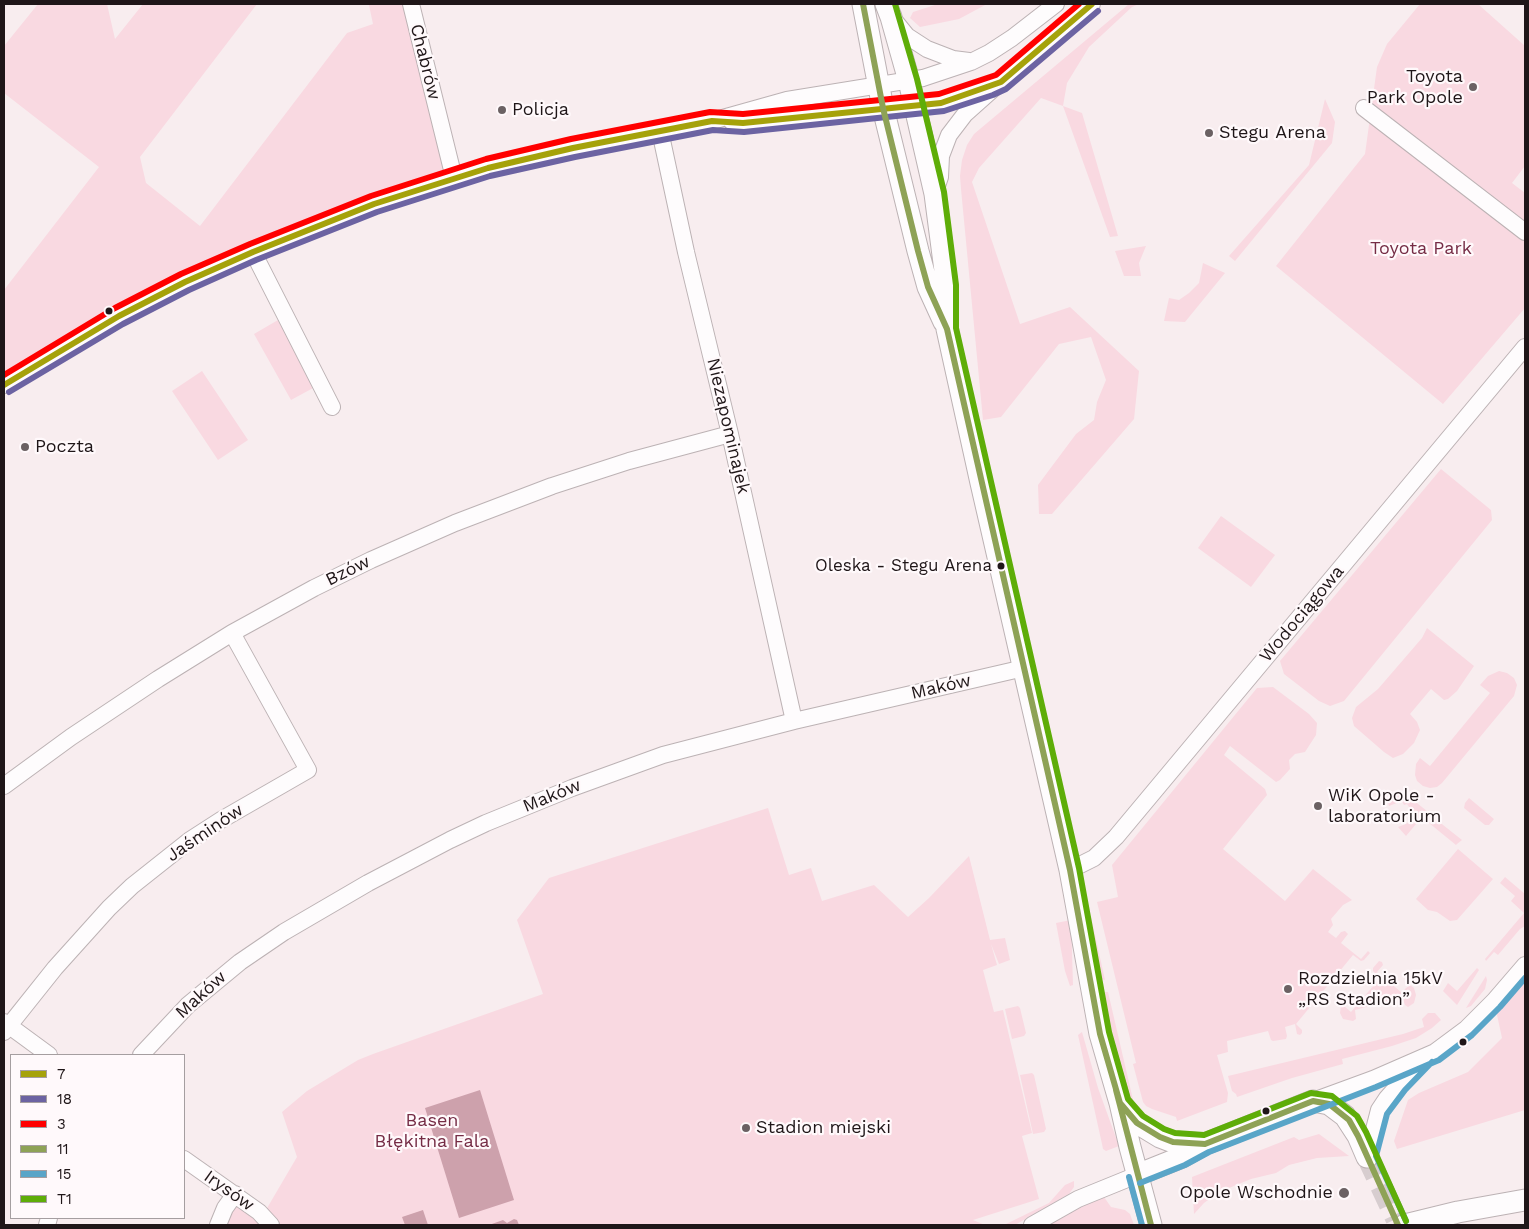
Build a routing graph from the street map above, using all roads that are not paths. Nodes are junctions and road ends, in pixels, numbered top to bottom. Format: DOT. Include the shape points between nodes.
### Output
graph roads {
  1 [pos="411,4"];
  2 [pos="863,4"];
  3 [pos="1056,4"];
  4 [pos="1092,4"];
  5 [pos="888,10"];
  6 [pos="971,62"];
  7 [pos="909,81"];
  8 [pos="1001,82"];
  9 [pos="878,85"];
  10 [pos="914,106"];
  11 [pos="883,108"];
  12 [pos="1364,108"];
  13 [pos="712,121"];
  14 [pos="660,131"];
  15 [pos="454,178"];
  16 [pos="935,194"];
  17 [pos="1525,232"];
  18 [pos="253,252"];
  19 [pos="947,329"];
  20 [pos="1525,347"];
  21 [pos="4,386"];
  22 [pos="332,407"];
  23 [pos="730,434"];
  24 [pos="232,633"];
  25 [pos="1024,668"];
  26 [pos="794,721"];
  27 [pos="4,786"];
  28 [pos="1070,870"];
  29 [pos="1525,968"];
  30 [pos="5,1026"];
  31 [pos="47,1054"];
  32 [pos="142,1054"];
  33 [pos="1424,1057"];
  34 [pos="1312,1101"];
  35 [pos="1120,1103"];
  36 [pos="1206,1144"];
  37 [pos="1367,1157"];
  38 [pos="185,1160"];
  39 [pos="1137,1175"];
  40 [pos="235,1194"];
  41 [pos="1525,1200"];
  42 [pos="1400,1224"];
  43 [pos="218,1225"];
  44 [pos="271,1225"];
  45 [pos="1032,1225"];
  46 [pos="1151,1225"];
  1 -- 15 [label="street, Chabrów"];
  2 -- 9 [label="main road"];
  3 -- 6 [label="street" via="1012,38"];
  4 -- 8 [label="street"];
  5 -- 6 [label="street" via="907,36 928,49"];
  5 -- 7 [label="main road"];
  6 -- 7 [label="street"];
  7 -- 9 [label="street"];
  7 -- 10 [label="main road"];
  8 -- 10 [label="street" via="941,103"];
  8 -- 16 [label="street" via="965,114 951,132 941,156"];
  9 -- 11 [label="main road"];
  9 -- 13 [label="street" via="787,100"];
  10 -- 11 [label="street"];
  10 -- 16 [label="main road"];
  11 -- 13 [label="street" via="743,122"];
  11 -- 19 [label="main road" via="928,287"];
  12 -- 17 [label="street"];
  13 -- 14 [label="street"];
  14 -- 15 [label="street" via="573,148"];
  14 -- 23 [label="street, Niezapominajek"];
  15 -- 18 [label="street" via="366,207"];
  16 -- 19 [label="main road" via="947,286"];
  18 -- 21 [label="street" via="119,316"];
  18 -- 22 [label="street"];
  19 -- 25 [label="main road"];
  20 -- 28 [label="street, Wodociągowa" via="1116,838 1094,858"];
  23 -- 24 [label="street, Bzów" via="591,473 482,512 371,560"];
  23 -- 26 [label="street, Niezapominajek"];
  24 -- 27 [label="street, Bzów" via="71,737"];
  24 -- 30 [label="street, Jaśminów" via="308,770 220,820 132,886"];
  25 -- 26 [label="street, Maków"];
  25 -- 28 [label="main road"];
  26 -- 32 [label="street, Maków" via="654,758 572,788 450,840 327,906 240,962 188,1005"];
  28 -- 35 [label="main road" via="1100,1034"];
  29 -- 33 [label="street" via="1466,1029"];
  30 -- 31 [label="street"];
  33 -- 34 [label="street"];
  33 -- 37 [label="street" via="1379,1110"];
  34 -- 36 [label="main road"];
  34 -- 37 [label="main road" via="1329,1104 1345,1116"];
  35 -- 36 [label="main road" via="1137,1123 1160,1137 1173,1142"];
  35 -- 39 [label="main road"];
  36 -- 39 [label="main road"];
  38 -- 40 [label="street, Irysów"];
  39 -- 45 [label="street" via="1078,1199"];
  39 -- 46 [label="main road"];
  40 -- 43 [label="street"];
  40 -- 44 [label="street, Irysów"];
  41 -- 42 [label="main road"];
}
